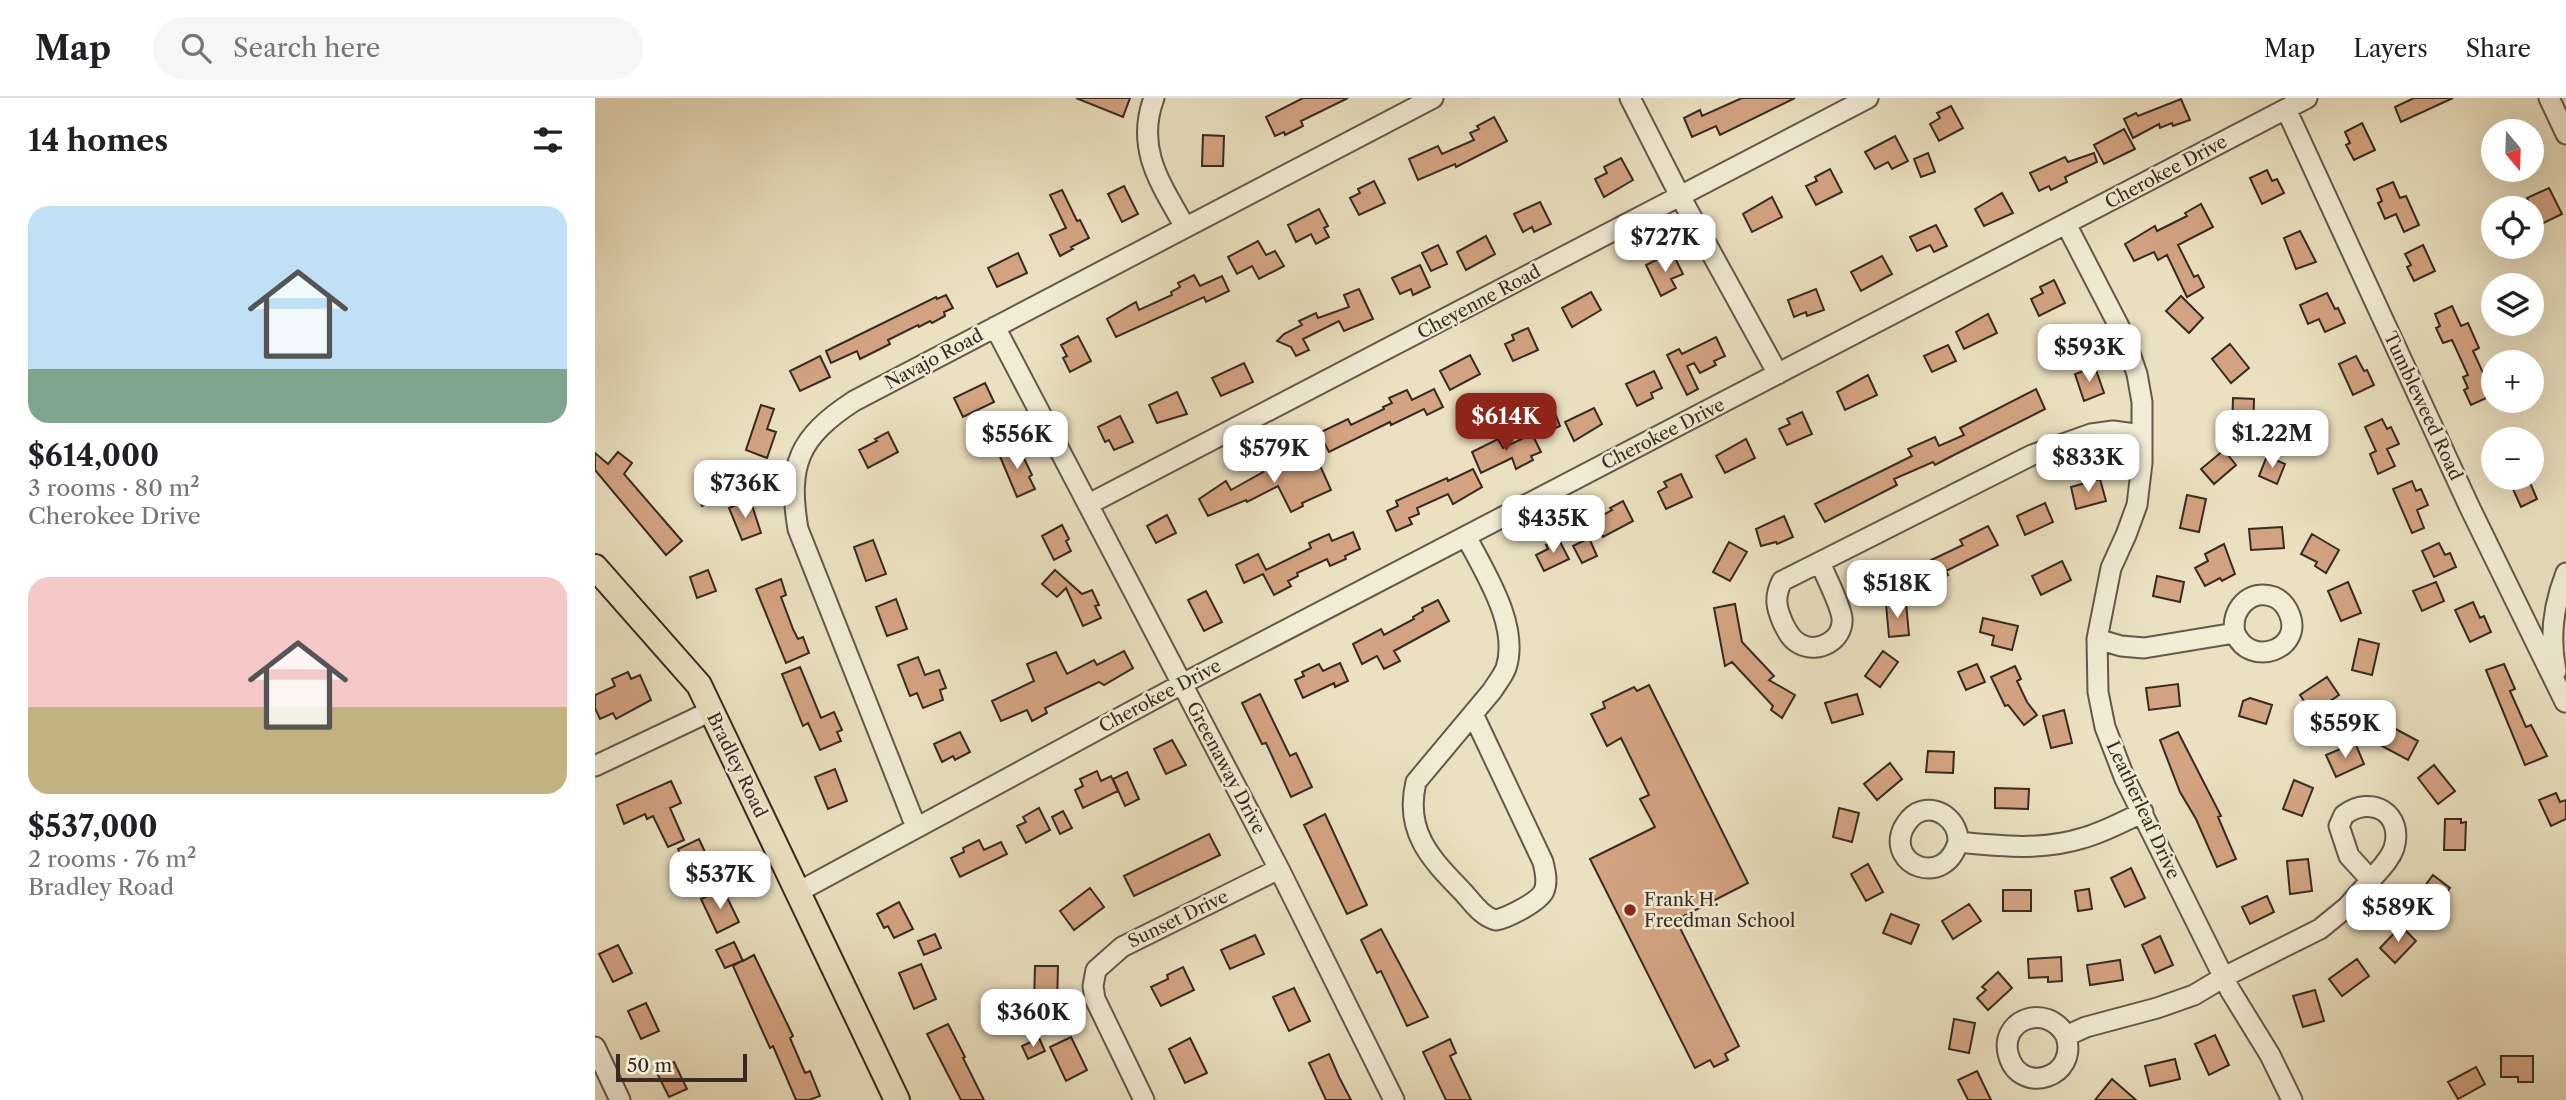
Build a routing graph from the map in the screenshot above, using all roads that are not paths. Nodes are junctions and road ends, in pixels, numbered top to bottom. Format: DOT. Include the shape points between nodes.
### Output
graph roads {
  1 [pos="1154,98"];
  2 [pos="1433,98"];
  3 [pos="1630,98"];
  4 [pos="1868,98"];
  5 [pos="2307,98"];
  6 [pos="2550,98"];
  7 [pos="2286,109"];
  8 [pos="2566,135"];
  9 [pos="1680,196"];
  10 [pos="2066,224"];
  11 [pos="1185,227"];
  12 [pos="995,327"];
  13 [pos="1778,373"];
  14 [pos="2142,435"];
  15 [pos="1089,504"];
  16 [pos="1466,536"];
  17 [pos="1820,562"];
  18 [pos="595,567"];
  19 [pos="2566,573"];
  20 [pos="2235,633"];
  21 [pos="2097,639"];
  22 [pos="1182,684"];
  23 [pos="2565,704"];
  24 [pos="711,710"];
  25 [pos="1473,714"];
  26 [pos="595,766"];
  27 [pos="2143,813"];
  28 [pos="916,827"];
  29 [pos="1958,842"];
  30 [pos="1279,869"];
  31 [pos="2371,880"];
  32 [pos="798,892"];
  33 [pos="2224,977"];
  34 [pos="2066,1036"];
  35 [pos="595,1047"];
  36 [pos="620,1100"];
  37 [pos="897,1100"];
  38 [pos="1144,1100"];
  39 [pos="1394,1100"];
  40 [pos="2292,1100"];
  1 -- 11 [label="street" via="1147,131 1150,155"];
  2 -- 11 [label="street, Navajo Road"];
  3 -- 9 [label="street"];
  4 -- 9 [label="street, Cheyenne Road"];
  5 -- 7 [label="street, Cherokee Drive"];
  6 -- 8 [label="street"];
  7 -- 10 [label="street, Cherokee Drive"];
  7 -- 23 [label="street, Tumbleweed Road"];
  9 -- 13 [label="street"];
  9 -- 15 [label="street, Cheyenne Road"];
  10 -- 13 [label="street, Cherokee Drive"];
  10 -- 14 [label="street, Leatherleaf Drive" via="2133,361 2141,387"];
  11 -- 12 [label="street, Navajo Road"];
  12 -- 15 [label="street, Greenaway Drive"];
  12 -- 28 [label="street, Navajo Road" via="831,417 804,448 795,476 798,529"];
  13 -- 16 [label="street, Cherokee Drive"];
  14 -- 17 [label="street" via="2099,432 2032,455"];
  14 -- 21 [label="street, Leatherleaf Drive" via="2137,505 2108,576"];
  15 -- 22 [label="street, Greenaway Drive"];
  16 -- 22 [label="street, Cherokee Drive"];
  16 -- 25 [label="street" via="1500,603 1508,645 1502,676"];
  18 -- 24 [label="main road, Bradley Road" via="699,685"];
  19 -- 23 [label="street" via="2552,628 2554,662"];
  20 -- 21 [label="street" via="2144,648"];
  21 -- 27 [label="street, Leatherleaf Drive" via="2098,692 2105,727 2116,761"];
  22 -- 28 [label="street, Cherokee Drive"];
  22 -- 30 [label="street, Greenaway Drive"];
  24 -- 26 [label="street"];
  24 -- 32 [label="main road, Bradley Road"];
  25 -- 25 [label="street" via="1416,782 1413,815 1433,860 1483,914 1496,920 1541,895 1546,874"];
  27 -- 29 [label="street" via="2061,844"];
  27 -- 33 [label="street, Leatherleaf Drive"];
  28 -- 32 [label="street, Cherokee Drive"];
  30 -- 38 [label="street, Sunset Drive" via="1122,947 1097,970 1095,999"];
  30 -- 39 [label="street, Greenaway Drive"];
  31 -- 33 [label="street" via="2320,929"];
  32 -- 37 [label="main road, Bradley Road"];
  33 -- 34 [label="street" via="2183,1000"];
  33 -- 40 [label="street, Leatherleaf Drive"];
  35 -- 36 [label="street"];
}
